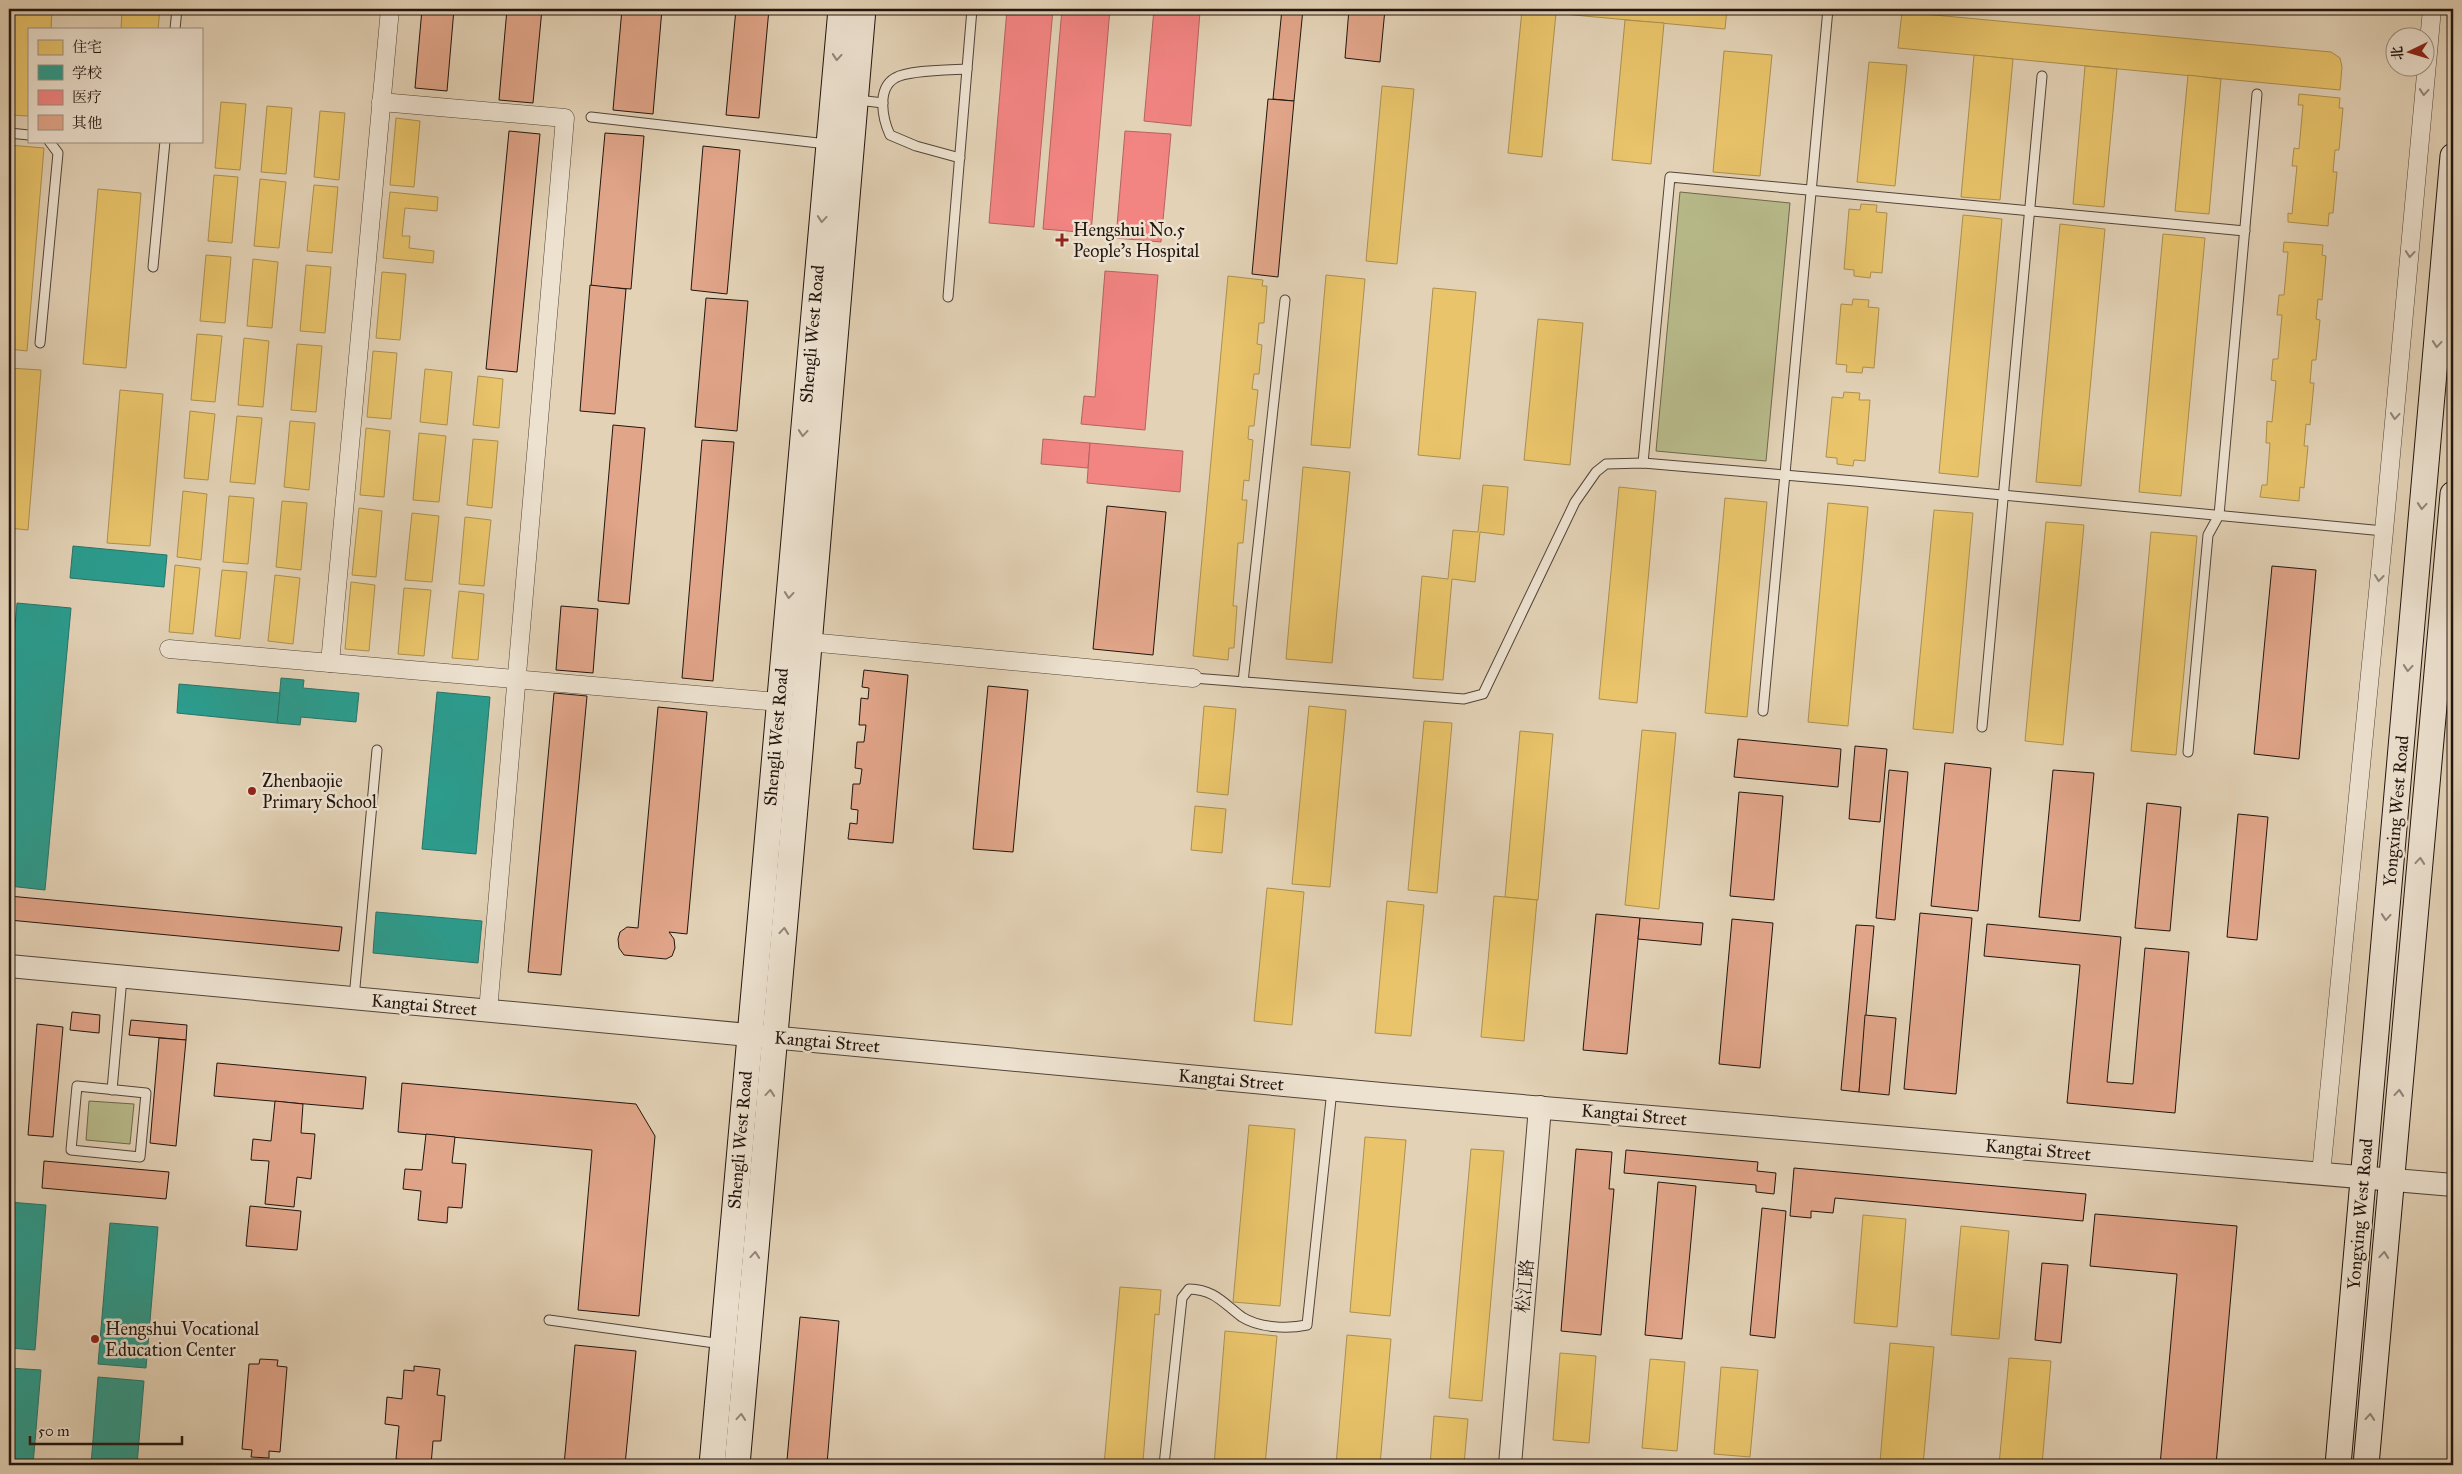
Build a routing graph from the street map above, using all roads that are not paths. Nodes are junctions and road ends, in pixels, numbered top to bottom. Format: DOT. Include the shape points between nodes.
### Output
graph roads {
  1 [pos="177,9"];
  2 [pos="390,9"];
  3 [pos="841,9"];
  4 [pos="863,9"];
  5 [pos="972,9"];
  6 [pos="1828,9"];
  7 [pos="2432,9"];
  8 [pos="175,28"];
  9 [pos="967,69"];
  10 [pos="2042,76"];
  11 [pos="2258,94"];
  12 [pos="856,100"];
  13 [pos="381,102"];
  14 [pos="883,103"];
  15 [pos="591,117"];
  16 [pos="9,133"];
  17 [pos="28,135"];
  18 [pos="50,142"];
  19 [pos="165,142"];
  20 [pos="829,144"];
  21 [pos="2453,156"];
  22 [pos="960,158"];
  23 [pos="1811,190"];
  24 [pos="2030,211"];
  25 [pos="2245,231"];
  26 [pos="153,267"];
  27 [pos="948,297"];
  28 [pos="1285,300"];
  29 [pos="40,343"];
  30 [pos="1643,463"];
  31 [pos="1785,475"];
  32 [pos="2453,494"];
  33 [pos="2003,495"];
  34 [pos="2218,515"];
  35 [pos="2384,531"];
  36 [pos="2447,635"];
  37 [pos="809,642"];
  38 [pos="169,648"];
  39 [pos="330,663"];
  40 [pos="1194,678"];
  41 [pos="517,679"];
  42 [pos="1243,682"];
  43 [pos="779,702"];
  44 [pos="1763,712"];
  45 [pos="1982,727"];
  46 [pos="377,750"];
  47 [pos="2188,752"];
  48 [pos="9,966"];
  49 [pos="122,977"];
  50 [pos="354,998"];
  51 [pos="488,1011"];
  52 [pos="750,1035"];
  53 [pos="775,1038"];
  54 [pos="112,1090"];
  55 [pos="1332,1090"];
  56 [pos="1540,1108"];
  57 [pos="2321,1174"];
  58 [pos="2364,1177"];
  59 [pos="2391,1180"];
  60 [pos="2453,1185"];
  61 [pos="549,1320"];
  62 [pos="722,1344"];
  63 [pos="712,1465"];
  64 [pos="736,1465"];
  65 [pos="1164,1465"];
  66 [pos="1510,1465"];
  67 [pos="2338,1465"];
  68 [pos="2366,1465"];
  1 -- 8 [label="lane"];
  2 -- 13 [label="street"];
  3 -- 20 [label="main road, Shengli West Road, one-way"];
  4 -- 12 [label="main road, Shengli West Road"];
  5 -- 9 [label="lane"];
  6 -- 23 [label="lane"];
  7 -- 35 [label="street, one-way"];
  9 -- 14 [label="lane" via="895,78 888,85"];
  9 -- 22 [label="lane"];
  10 -- 24 [label="lane"];
  11 -- 25 [label="lane"];
  12 -- 14 [label="lane"];
  12 -- 37 [label="main road, Shengli West Road"];
  13 -- 39 [label="street"];
  13 -- 41 [label="street" via="565,118"];
  14 -- 22 [label="lane" via="884,122 890,135"];
  15 -- 20 [label="lane"];
  16 -- 17 [label="lane"];
  18 -- 29 [label="lane" via="58,153"];
  19 -- 26 [label="lane"];
  20 -- 43 [label="main road, Shengli West Road, one-way"];
  21 -- 58 [label="main road, Yongxing West Road, one-way"];
  22 -- 27 [label="lane"];
  23 -- 24 [label="lane"];
  23 -- 30 [label="lane" via="1670,177"];
  23 -- 31 [label="lane"];
  24 -- 25 [label="lane"];
  24 -- 33 [label="lane"];
  25 -- 34 [label="lane"];
  28 -- 42 [label="lane"];
  30 -- 31 [label="lane"];
  30 -- 42 [label="lane" via="1606,464 1596,472 1575,502 1483,694 1464,699"];
  31 -- 33 [label="lane"];
  31 -- 44 [label="lane"];
  32 -- 36 [label="main road, Yongxing West Road"];
  33 -- 34 [label="lane"];
  33 -- 45 [label="lane"];
  34 -- 35 [label="lane"];
  34 -- 47 [label="lane" via="2208,535"];
  35 -- 57 [label="street, one-way"];
  59 -- 36 [label="main road, Yongxing West Road, one-way"];
  37 -- 40 [label="street"];
  53 -- 37 [label="main road, Shengli West Road, one-way"];
  38 -- 39 [label="street"];
  39 -- 41 [label="street"];
  40 -- 42 [label="lane"];
  41 -- 43 [label="street"];
  41 -- 51 [label="street"];
  43 -- 52 [label="main road, Shengli West Road"];
  46 -- 50 [label="lane"];
  48 -- 49 [label="street, Kangtai Street"];
  49 -- 50 [label="street, Kangtai Street"];
  49 -- 54 [label="lane"];
  50 -- 51 [label="street, Kangtai Street"];
  51 -- 52 [label="street, Kangtai Street"];
  52 -- 53 [label="street, Kangtai Street"];
  52 -- 62 [label="main road, Shengli West Road"];
  53 -- 55 [label="street, Kangtai Street"];
  64 -- 53 [label="main road, Shengli West Road, one-way"];
  54 -- 54 [label="lane" via="146,1092 140,1157 72,1150 77,1086"];
  55 -- 56 [label="street, Kangtai Street"];
  55 -- 65 [label="lane" via="1307,1325 1294,1328 1258,1324 1244,1318 1214,1294 1188,1289 1182,1298"];
  56 -- 57 [label="street, Kangtai Street"];
  56 -- 66 [label="street, 松江路"];
  57 -- 58 [label="street, Kangtai Street"];
  58 -- 59 [label="street, Kangtai Street"];
  58 -- 67 [label="main road, Yongxing West Road"];
  59 -- 60 [label="street, Kangtai Street"];
  68 -- 59 [label="main road, Yongxing West Road, one-way"];
  61 -- 62 [label="lane"];
  62 -- 63 [label="main road, Shengli West Road"];
}
